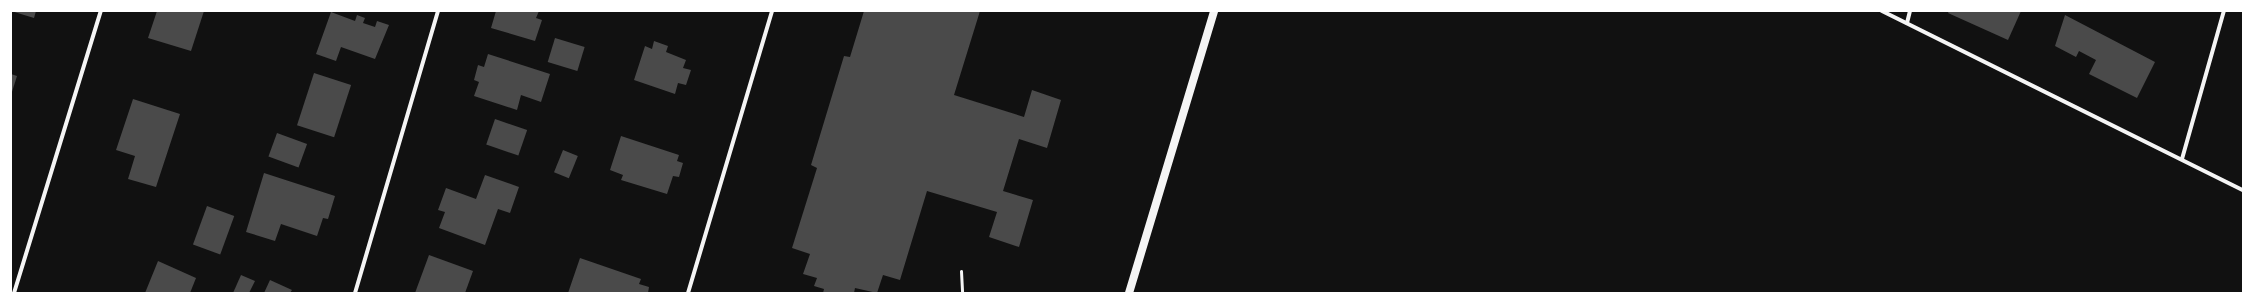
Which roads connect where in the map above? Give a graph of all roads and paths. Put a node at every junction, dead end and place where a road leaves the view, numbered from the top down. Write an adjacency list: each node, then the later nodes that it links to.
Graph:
1 (101, 11): 12 (street)
2 (438, 11): 13 (street)
3 (772, 11): 14 (street)
4 (1214, 11): 16 (main road)
5 (1882, 11): 8 (street)
6 (1910, 11): 8 (street)
7 (2224, 11): 9 (street)
8 (1907, 23): 9 (street)
9 (2182, 159): 10 (street)
10 (2243, 190)
11 (961, 271): 15 (lane)
12 (14, 293)
13 (355, 293)
14 (688, 293)
15 (962, 293)
16 (1129, 293)

